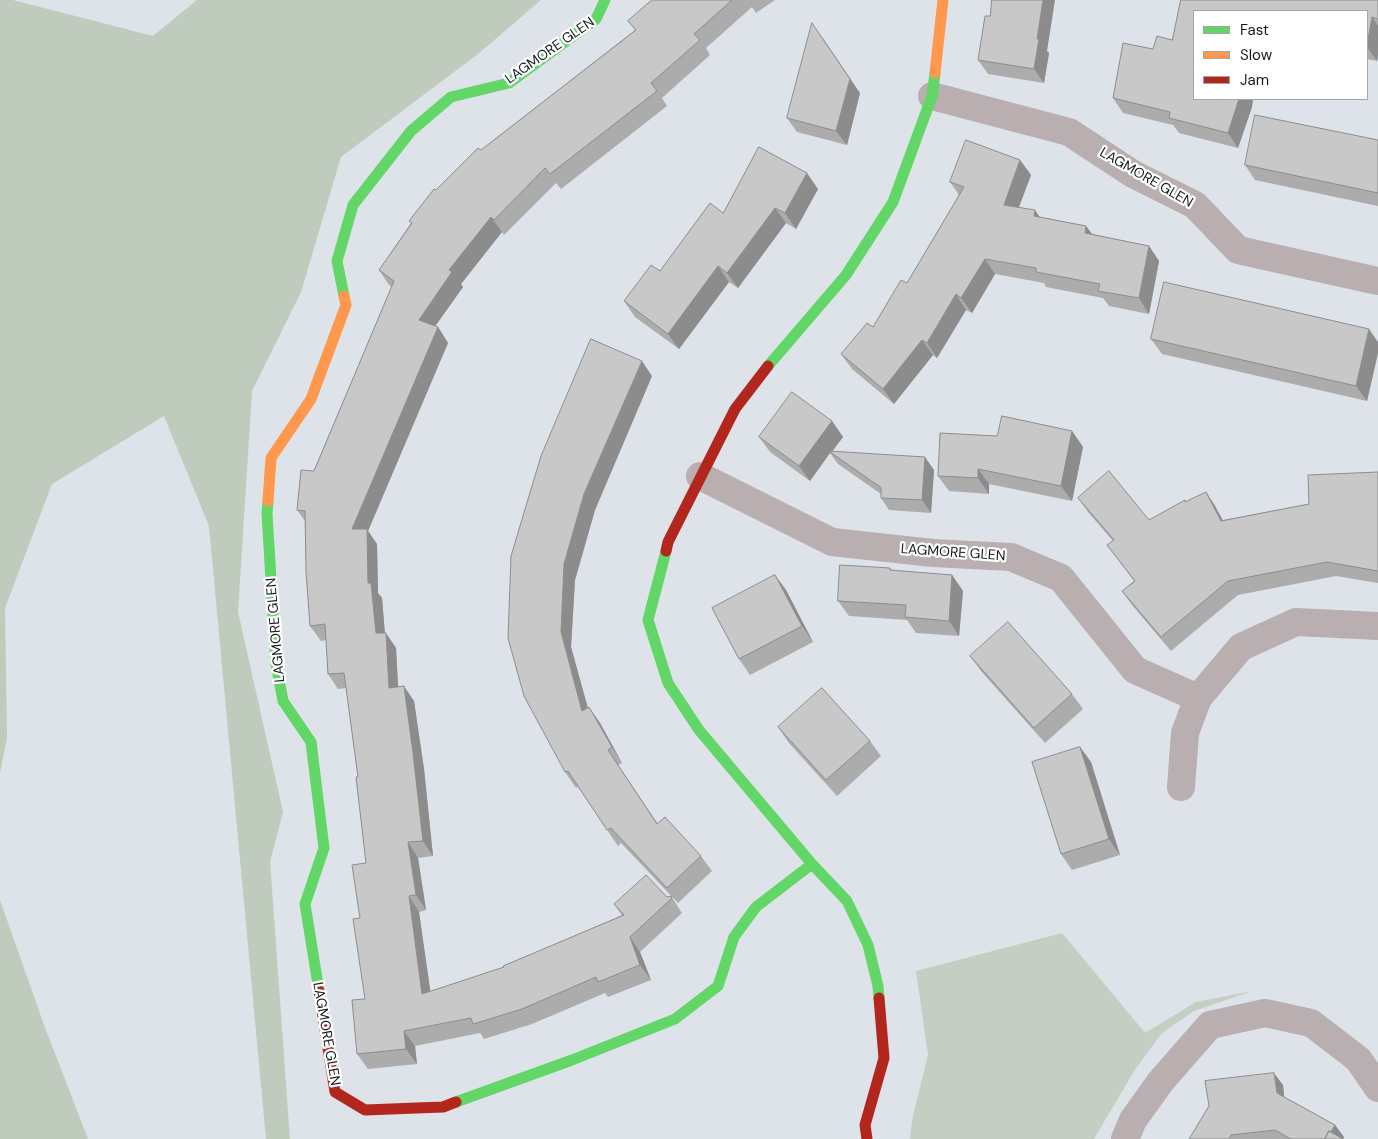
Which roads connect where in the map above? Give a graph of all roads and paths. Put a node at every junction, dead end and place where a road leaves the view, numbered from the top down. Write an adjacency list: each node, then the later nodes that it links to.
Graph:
1 (605, 0): 9 (street, LAGMORE GLEN)
2 (943, 0): 3 (street)
3 (932, 96): 4 (street, LAGMORE GLEN); 5 (street)
4 (1378, 281)
5 (700, 476): 7 (street, LAGMORE GLEN); 9 (street)
6 (1378, 626): 7 (street)
7 (1198, 698): 8 (street)
8 (1181, 787)
9 (812, 864): 11 (street)
10 (1378, 1088): 12 (street)
11 (867, 1139)
12 (1125, 1139)

